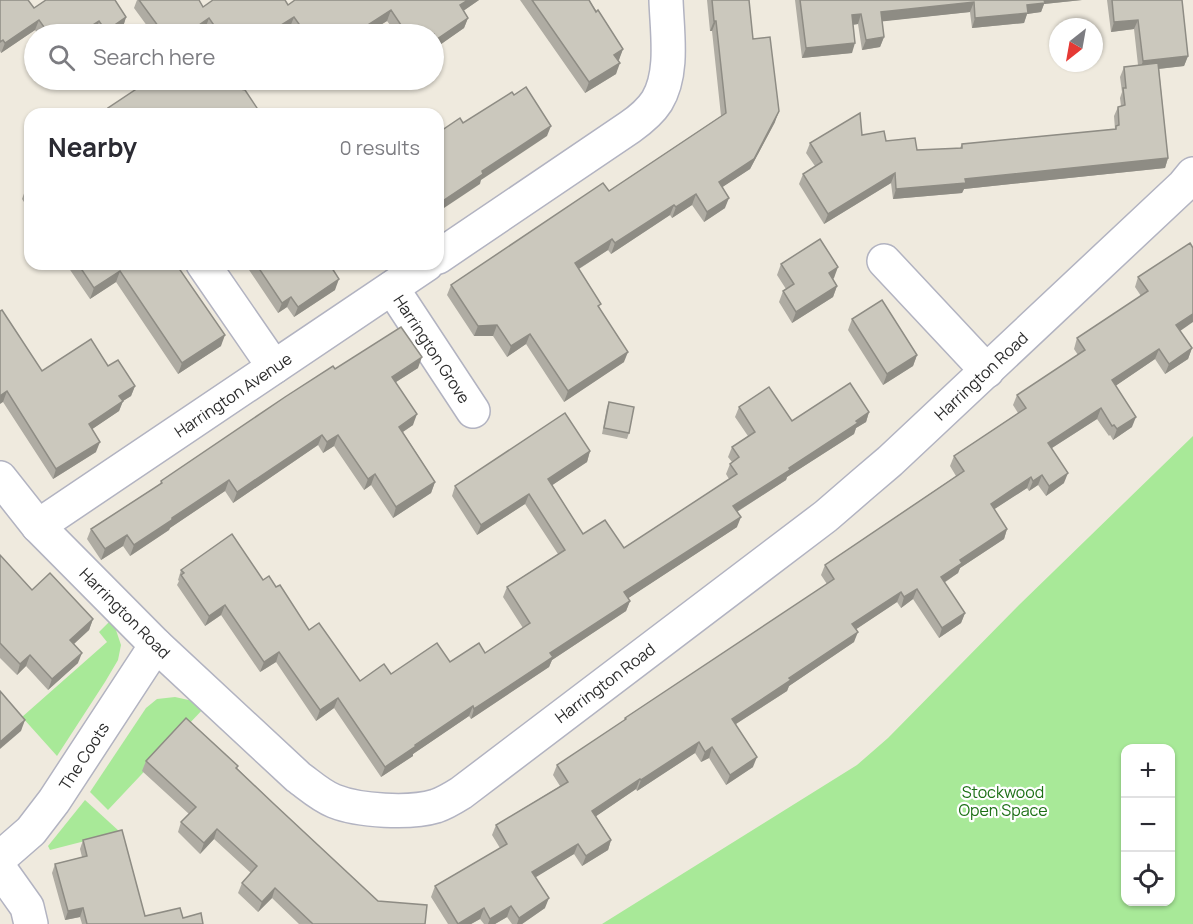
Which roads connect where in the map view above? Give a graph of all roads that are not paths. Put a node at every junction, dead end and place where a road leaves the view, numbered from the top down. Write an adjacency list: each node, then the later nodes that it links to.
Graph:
1 (666, 0): 3 (street)
2 (1193, 174): 9 (street, Harrington Road)
3 (444, 253)
4 (884, 261): 9 (street)
5 (207, 270): 8 (street)
6 (419, 270): 7 (street, Harrington Avenue)
7 (392, 288): 8 (street, Harrington Avenue); 10 (street, Harrington Grove)
8 (274, 367): 12 (street, Harrington Avenue)
9 (987, 371): 13 (street, Harrington Road)
10 (473, 411)
11 (0, 478): 12 (street, Harrington Road)
12 (38, 526): 13 (street, Harrington Road)
13 (156, 645): 14 (street, The Coots)
14 (0, 858)
15 (0, 869): 16 (street)
16 (31, 924)

